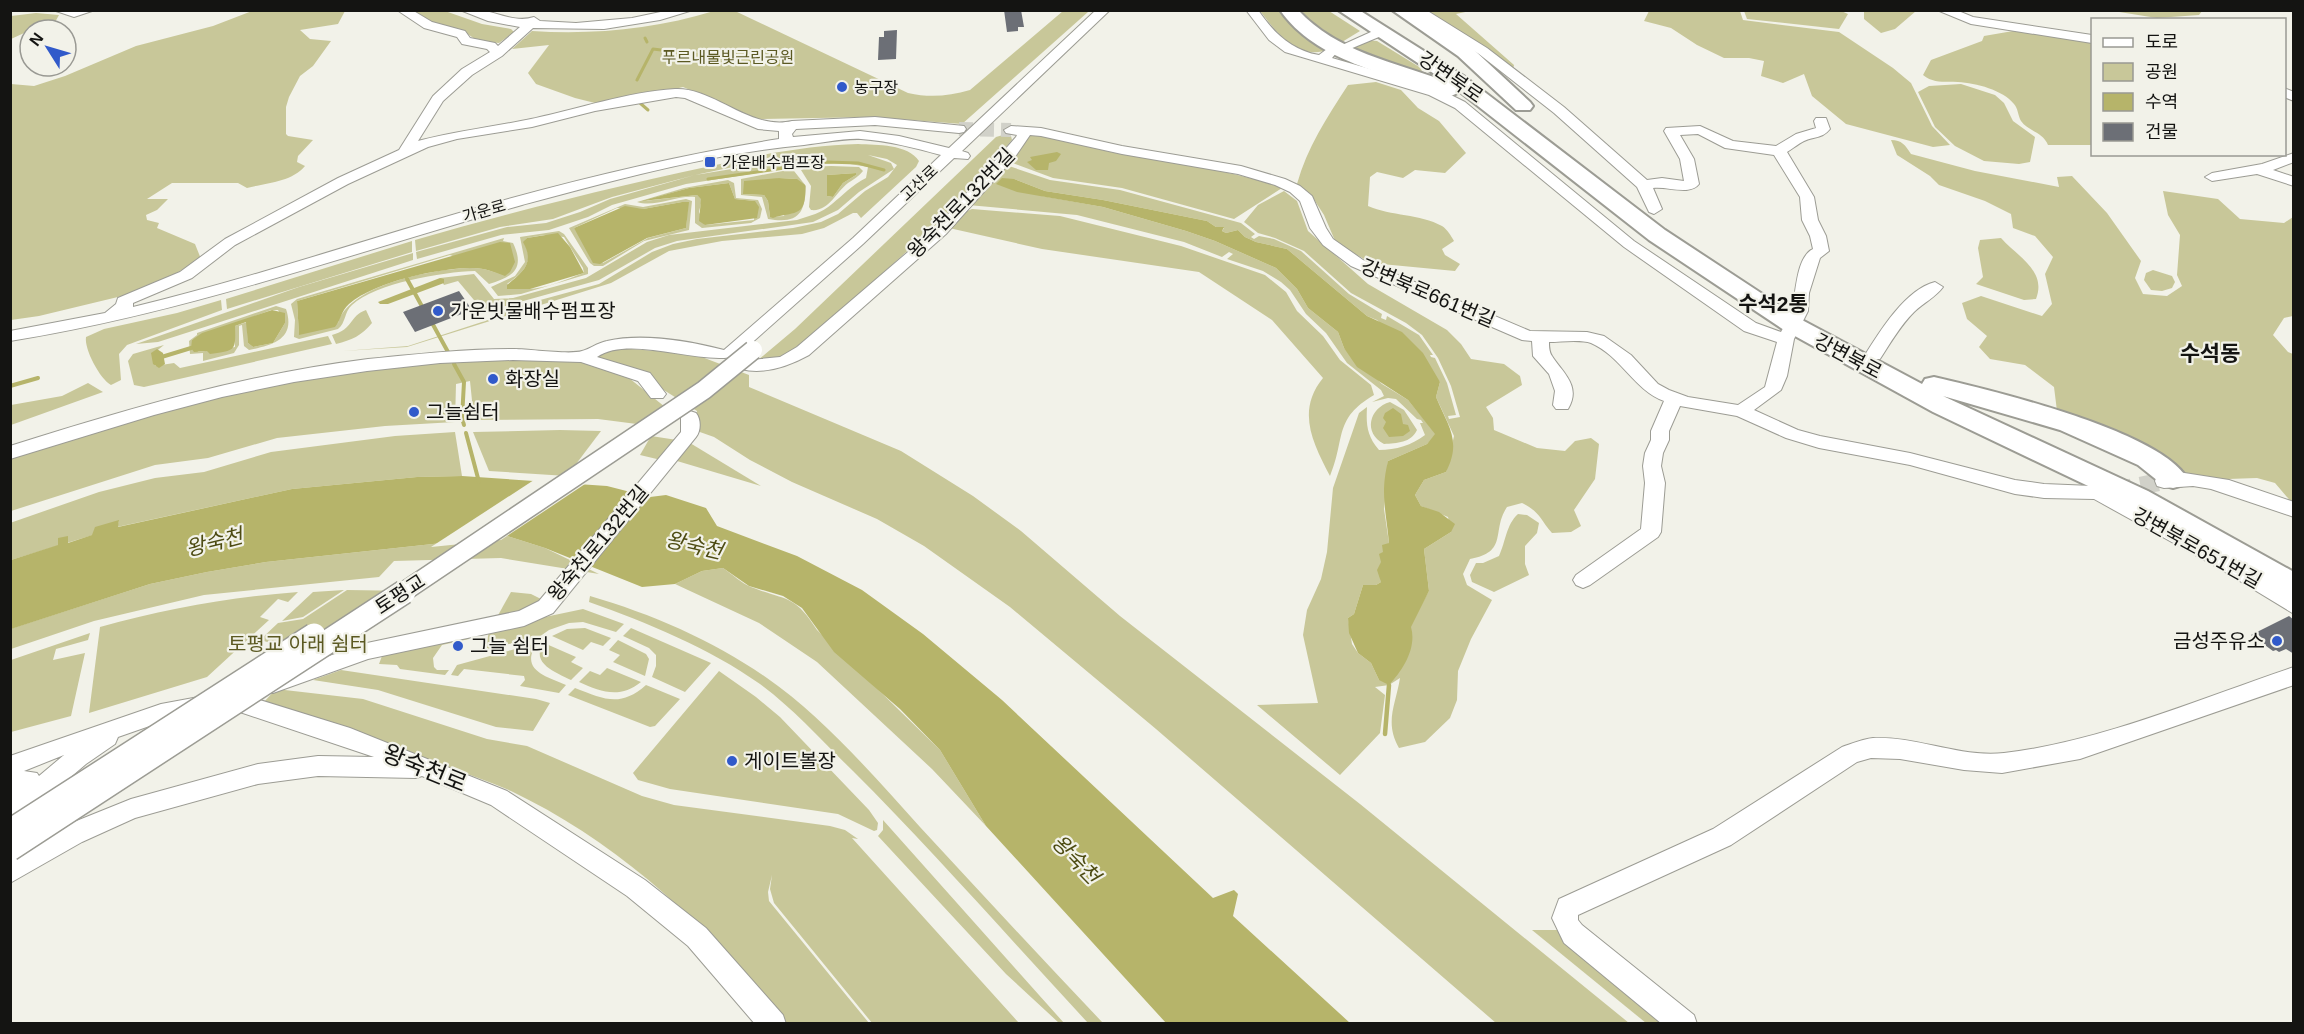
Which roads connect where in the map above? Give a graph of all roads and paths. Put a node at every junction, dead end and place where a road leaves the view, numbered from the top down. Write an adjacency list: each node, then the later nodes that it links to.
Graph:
1 (59, 10): 2 (street)
2 (89, 10)
3 (404, 10): 21 (street)
4 (466, 10): 17 (street)
5 (481, 10): 17 (street)
6 (672, 10): 17 (street)
7 (687, 10): 17 (street)
8 (1119, 10): 31 (street, 고산로)
9 (1252, 10): 39 (street)
10 (1288, 10): 22 (highway)
11 (1346, 10): 18 (highway, 강변북로)
12 (1375, 10): 23 (highway, 강변북로)
13 (1400, 10): 23 (highway)
14 (1417, 10): 37 (street)
15 (1943, 10): 19 (street)
16 (1102, 11): 26 (street, 고산로)
17 (532, 23): 21 (street)
18 (1382, 31): 20 (street); 22 (highway, 강변북로)
19 (2091, 39)
20 (1346, 46)
21 (498, 53): 29 (street)
22 (1489, 104): 38 (highway, 강변북로)
23 (1523, 106): 38 (highway, 강변북로)
24 (1821, 121): 30 (street)
25 (1018, 131): 44 (street, 강변북로661번길); 48 (street, 왕숙천로132번길)
26 (963, 133): 27 (street); 28 (street); 31 (street, 고산로)
27 (787, 135): 28 (street, 가운로); 29 (street); 41 (street, 가운로)
28 (921, 146): 31 (street, 가운로); 34 (street)
29 (405, 151): 41 (street)
30 (1779, 151): 37 (street); 42 (street)
31 (957, 155): 34 (street, 고산로); 48 (street, 고산로)
32 (2294, 158): 33 (street)
33 (2257, 169): 35 (street); 36 (street)
34 (927, 175): 45 (street, 고산로)
35 (2212, 177)
36 (2294, 182)
37 (1644, 185): 38 (street)
38 (1644, 213): 39 (street); 42 (highway, 강변북로)
39 (1606, 225): 42 (street)
40 (1935, 287): 46 (street)
41 (108, 318): 43 (street, 가운로)
42 (1793, 325): 46 (highway, 강변북로); 50 (highway, 강변북로); 53 (street)
43 (10, 336)
44 (1540, 337): 51 (street, 강변북로661번길); 52 (street)
45 (725, 353): 47 (street); 73 (street, 토평교, bridge)
46 (1874, 355): 50 (highway, 강변북로)
47 (587, 357): 49 (street); 55 (street)
48 (750, 358): 74 (street, 토평교, bridge)
49 (657, 394)
50 (1938, 395): 56 (highway); 57 (highway); 59 (highway, 강변북로); 61 (highway, 강변북로)
51 (1674, 399): 53 (street, 강변북로661번길); 60 (street)
52 (1562, 405)
53 (1741, 411): 57 (street, 강변북로661번길)
54 (690, 425): 64 (street, 왕숙천로132번길)
55 (10, 453)
56 (2169, 479): 58 (street)
57 (2103, 492): 62 (street, 강변북로651번길)
58 (2294, 510)
59 (2294, 565)
60 (1583, 580)
61 (2294, 586)
62 (2294, 606)
63 (2294, 676): 77 (street)
64 (231, 700): 65 (street, 왕숙천로); 66 (street, 왕숙천로)
65 (124, 725): 67 (street, 왕숙천로); 72 (street)
66 (342, 735): 68 (street); 69 (street, 왕숙천로)
67 (10, 766)
68 (318, 766): 69 (street); 75 (street)
69 (431, 769): 76 (street, 왕숙천로)
70 (10, 783): 71 (street)
71 (10, 808)
72 (10, 815)
73 (10, 831)
74 (10, 849)
75 (10, 872)
76 (773, 1023)
77 (1684, 1023)

